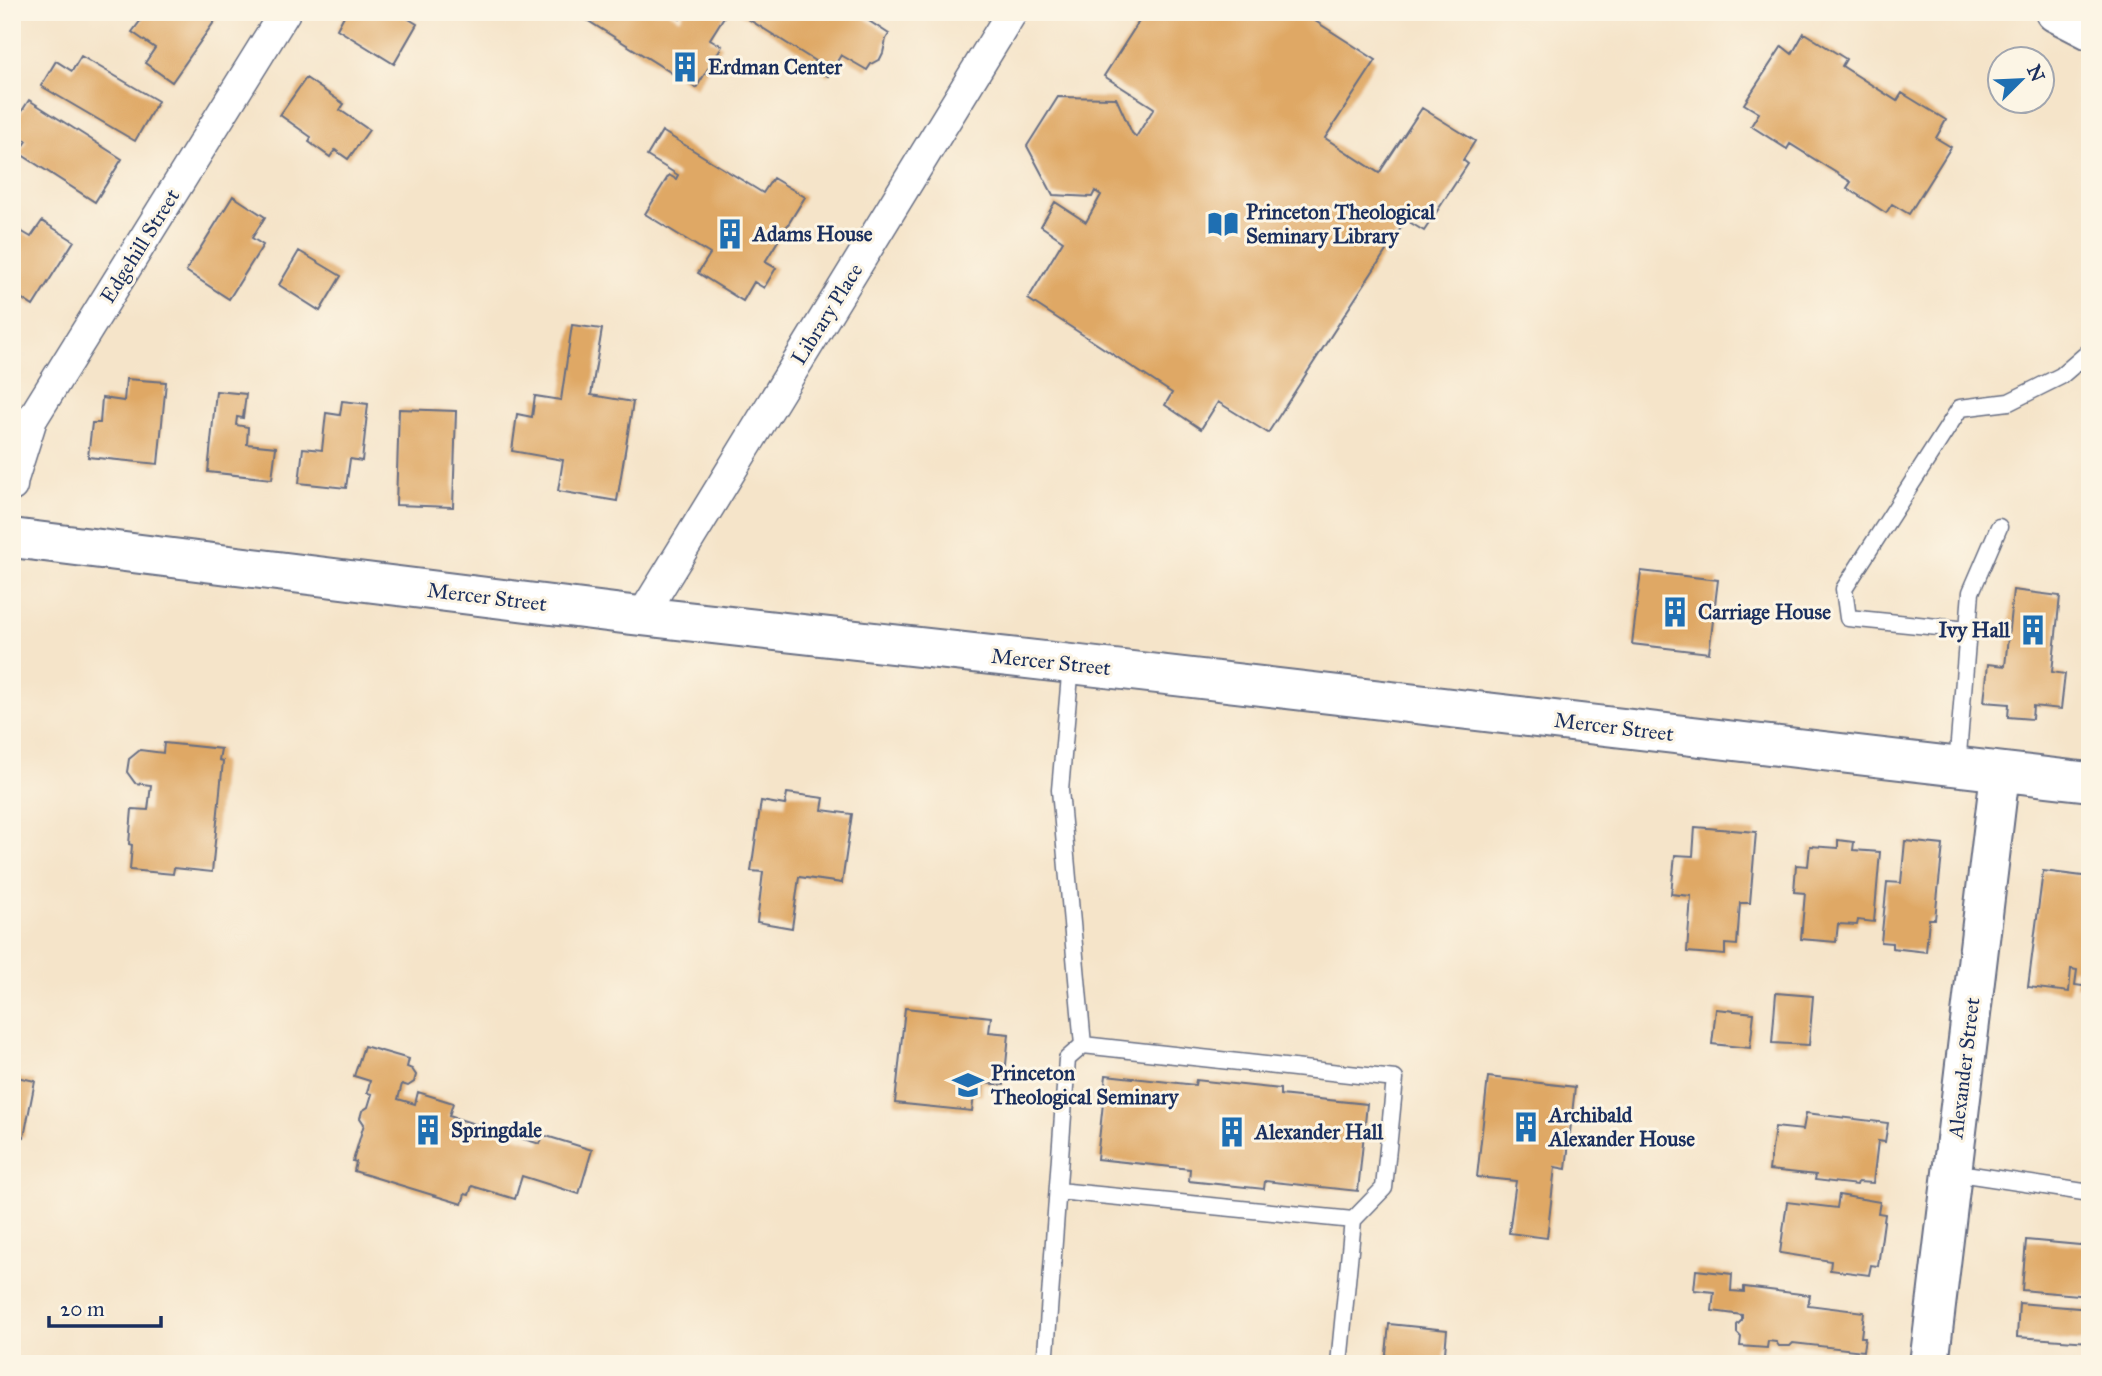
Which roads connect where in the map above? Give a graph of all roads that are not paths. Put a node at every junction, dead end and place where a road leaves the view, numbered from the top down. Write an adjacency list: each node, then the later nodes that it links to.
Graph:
1 (285, 12): 6 (street, Edgehill Street)
2 (1012, 12): 9 (street, Library Place)
3 (2055, 12): 4 (main road)
4 (2090, 30)
5 (2090, 351): 10 (lane)
6 (12, 486)
7 (1999, 527): 10 (lane)
8 (12, 538): 9 (main road, Mercer Street)
9 (642, 616): 11 (main road, Mercer Street)
10 (1968, 630): 12 (lane)
11 (1071, 664): 12 (main road, Mercer Street); 15 (lane)
12 (1957, 767): 13 (main road, Mercer Street)
13 (2000, 773): 14 (main road, Mercer Street); 16 (main road, Alexander Street)
14 (2090, 782)
15 (1083, 1045): 17 (lane); 19 (lane)
16 (1952, 1172): 18 (lane); 22 (main road, Alexander Street)
17 (1058, 1191): 19 (lane); 20 (lane)
18 (2090, 1192)
19 (1353, 1220): 21 (lane)
20 (1042, 1364)
21 (1339, 1364)
22 (1929, 1364)

